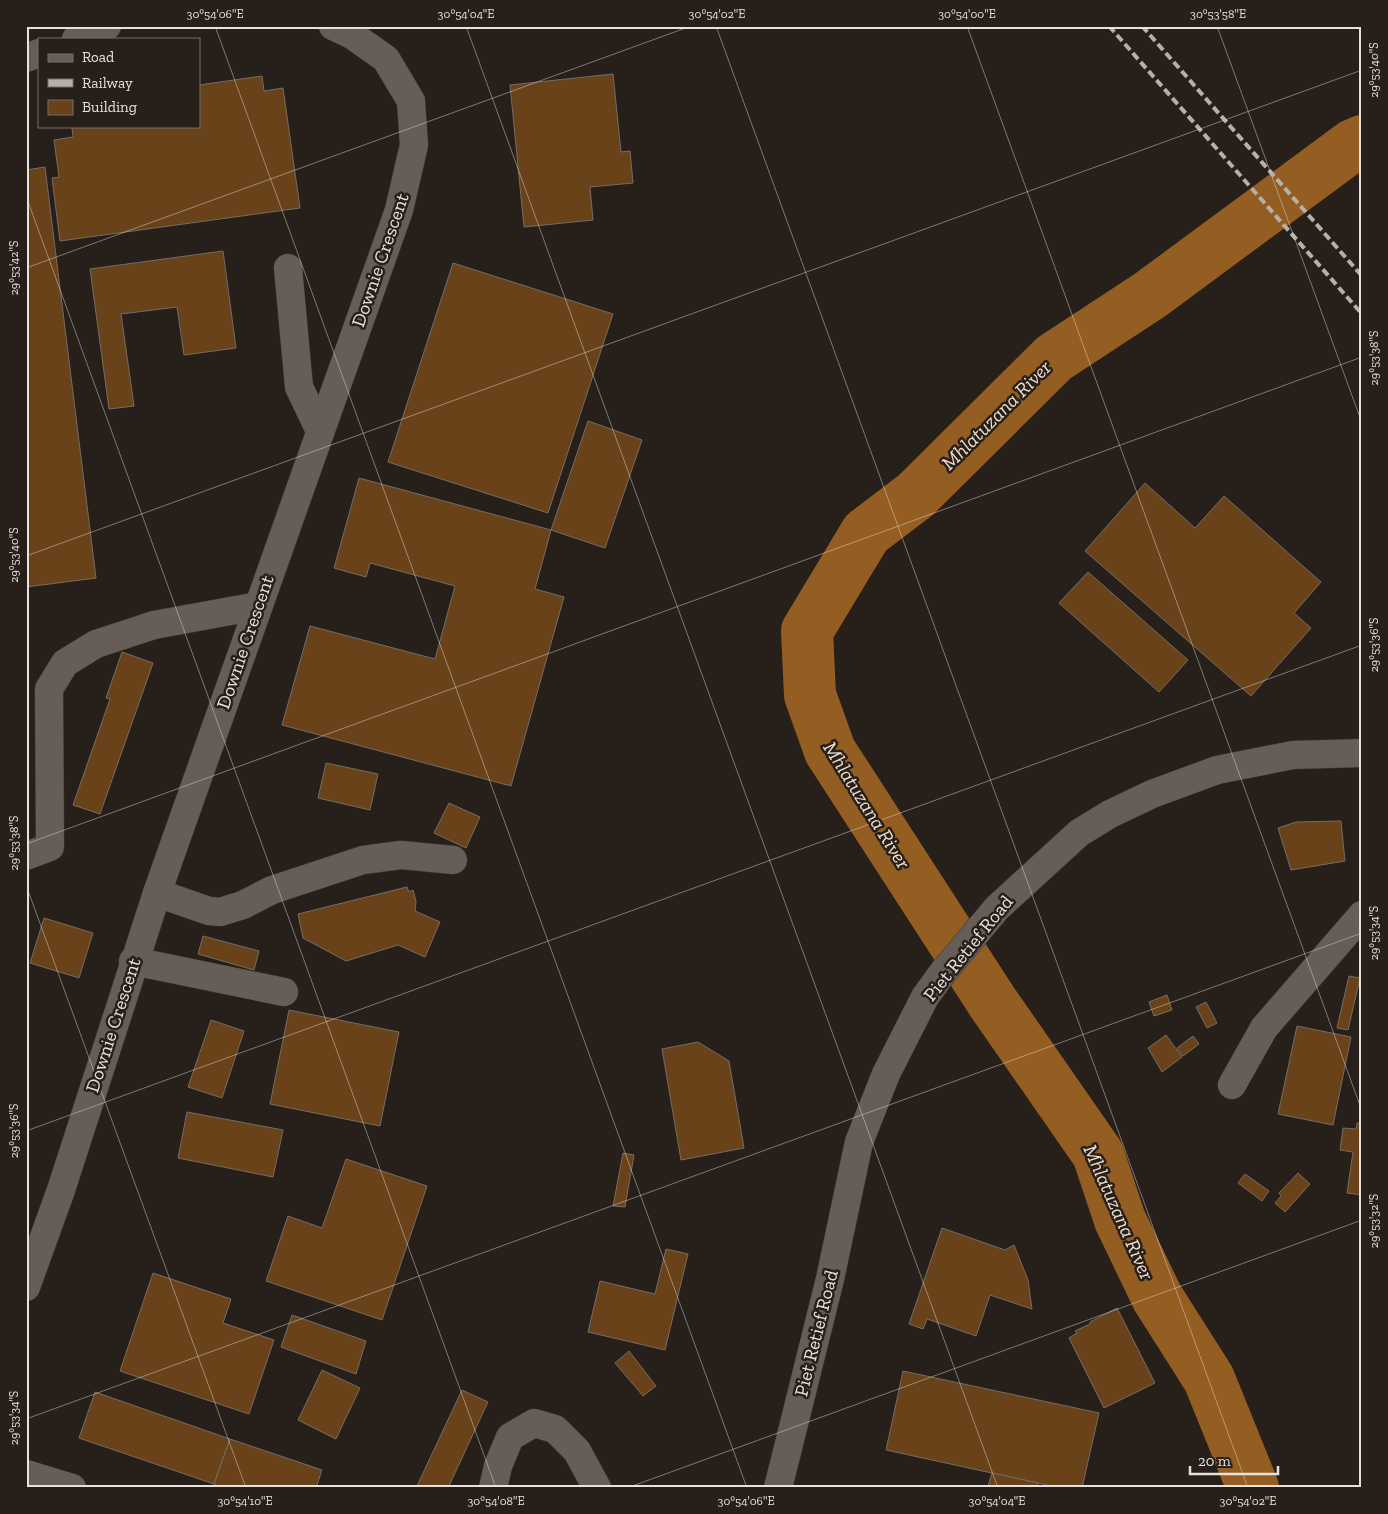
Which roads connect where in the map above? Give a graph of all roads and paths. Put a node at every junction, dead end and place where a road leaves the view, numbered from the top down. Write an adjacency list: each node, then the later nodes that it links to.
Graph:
1 (107, 26): 3 (street)
2 (333, 26): 7 (street, Downie Crescent)
3 (78, 38)
4 (38, 54): 5 (street)
5 (26, 58)
6 (288, 268): 7 (street)
7 (320, 431): 8 (street, Downie Crescent)
8 (258, 606): 10 (street); 12 (street, Downie Crescent)
9 (1362, 753): 22 (street, Piet Retief Road)
10 (26, 856)
11 (453, 860): 12 (street)
12 (157, 893): 14 (street, Downie Crescent)
13 (1362, 914): 16 (street)
14 (133, 961): 15 (street); 17 (street, Downie Crescent)
15 (284, 992)
16 (1232, 1085)
17 (26, 1287)
18 (26, 1474): 19 (street)
19 (72, 1488)
20 (493, 1488): 21 (street)
21 (597, 1488)
22 (778, 1488)

